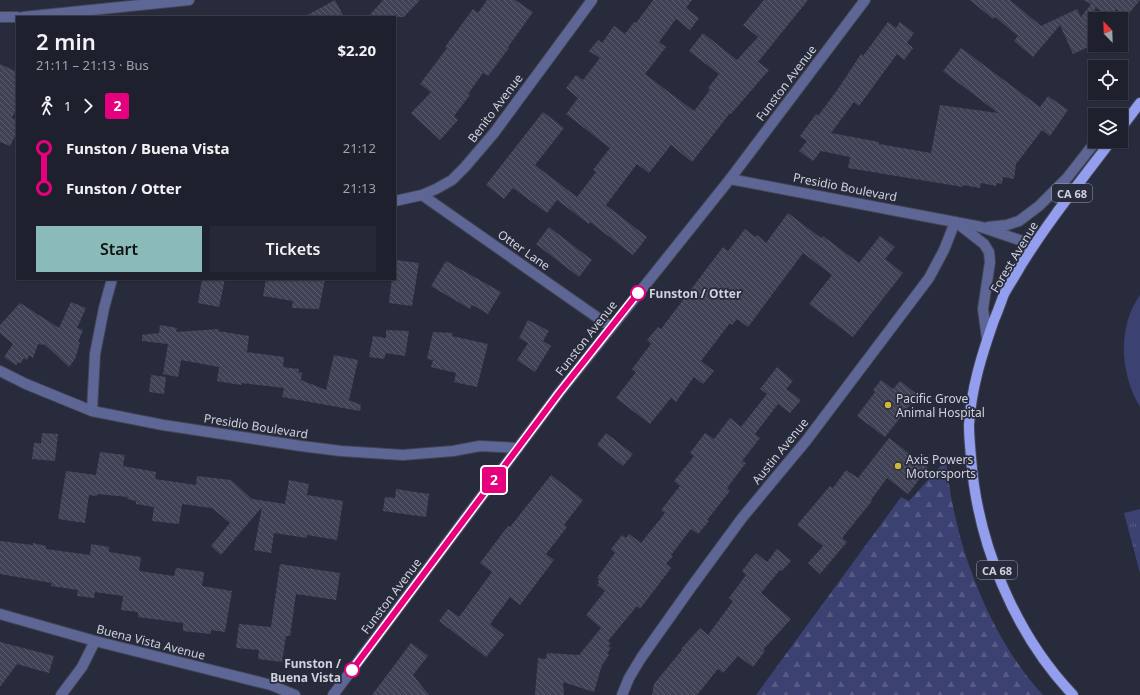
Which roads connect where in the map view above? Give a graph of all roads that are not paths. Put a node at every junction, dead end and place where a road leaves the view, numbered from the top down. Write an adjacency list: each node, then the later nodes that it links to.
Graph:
1 (189, 0): 4 (street)
2 (592, 0): 12 (street, Benito Avenue)
3 (865, 0): 11 (street, Funston Avenue)
4 (34, 16)
5 (0, 17): 6 (street)
6 (16, 17)
7 (1140, 103): 8 (main road)
8 (1128, 119)
9 (1091, 148): 15 (street)
10 (1106, 148): 16 (main road, Forest Avenue / CA 68)
11 (730, 179): 14 (street, Presidio Boulevard); 18 (street, Funston Avenue)
12 (422, 195): 13 (street, Benito Avenue); 18 (street, Otter Lane)
13 (396, 201)
14 (955, 222): 15 (street, Presidio Boulevard); 19 (street, Presidio Boulevard); 28 (street, Austin Avenue)
15 (981, 227): 16 (street, Presidio Boulevard)
16 (1034, 245): 19 (main road, Forest Avenue / CA 68)
17 (112, 280): 21 (street)
18 (611, 328): 22 (street, Funston Avenue)
19 (987, 339): 29 (main road, Forest Avenue / CA 68)
20 (0, 371): 21 (street, Presidio Boulevard)
21 (92, 411): 22 (street, Presidio Boulevard)
22 (518, 448): 27 (street, Funston Avenue)
23 (0, 614): 24 (street, Buena Vista Avenue)
24 (96, 641): 25 (street); 26 (street, Buena Vista Avenue)
25 (61, 695)
26 (295, 695)
27 (333, 695)
28 (622, 695)
29 (1073, 695)

